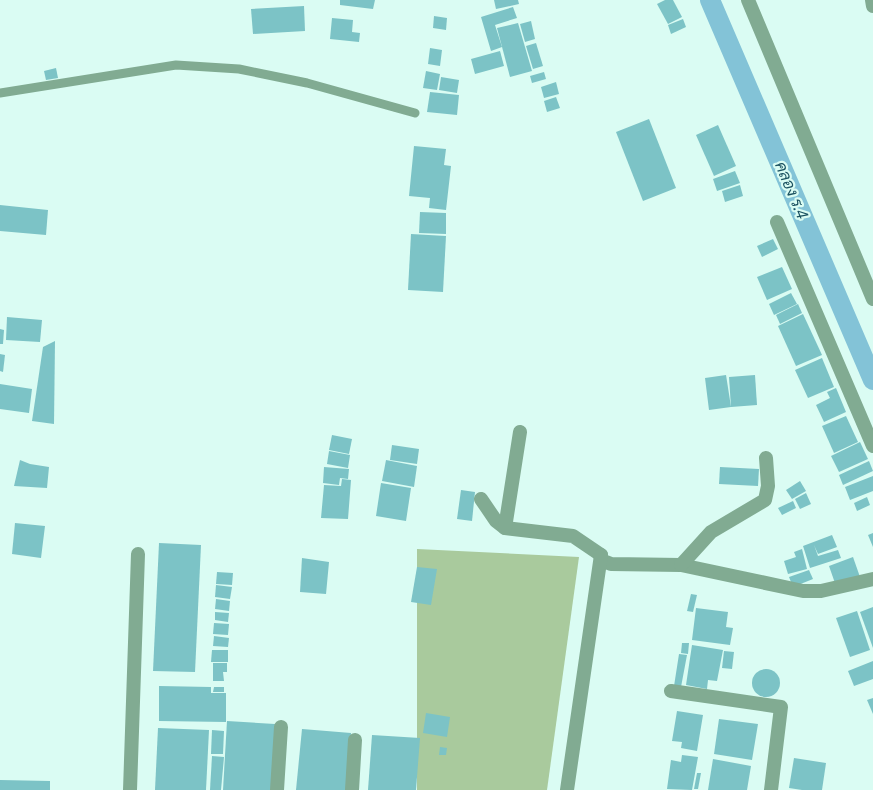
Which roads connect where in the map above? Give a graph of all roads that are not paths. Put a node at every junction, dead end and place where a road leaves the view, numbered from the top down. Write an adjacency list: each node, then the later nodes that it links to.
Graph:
1 (748, 0): 7 (street)
2 (872, 0): 3 (street)
3 (873, 6)
4 (0, 93): 5 (lane)
5 (415, 113)
6 (777, 222): 9 (street)
7 (873, 299)
8 (520, 432): 12 (street)
9 (873, 446)
10 (766, 458): 15 (street)
11 (481, 499): 12 (street)
12 (505, 528): 14 (street)
13 (138, 554): 20 (street)
14 (601, 555): 15 (street); 23 (street)
15 (681, 565): 16 (street)
16 (873, 578)
17 (671, 691): 24 (street)
18 (281, 727): 21 (street)
19 (355, 740): 22 (street)
20 (130, 790)
21 (277, 790)
22 (352, 790)
23 (567, 790)
24 (771, 790)

